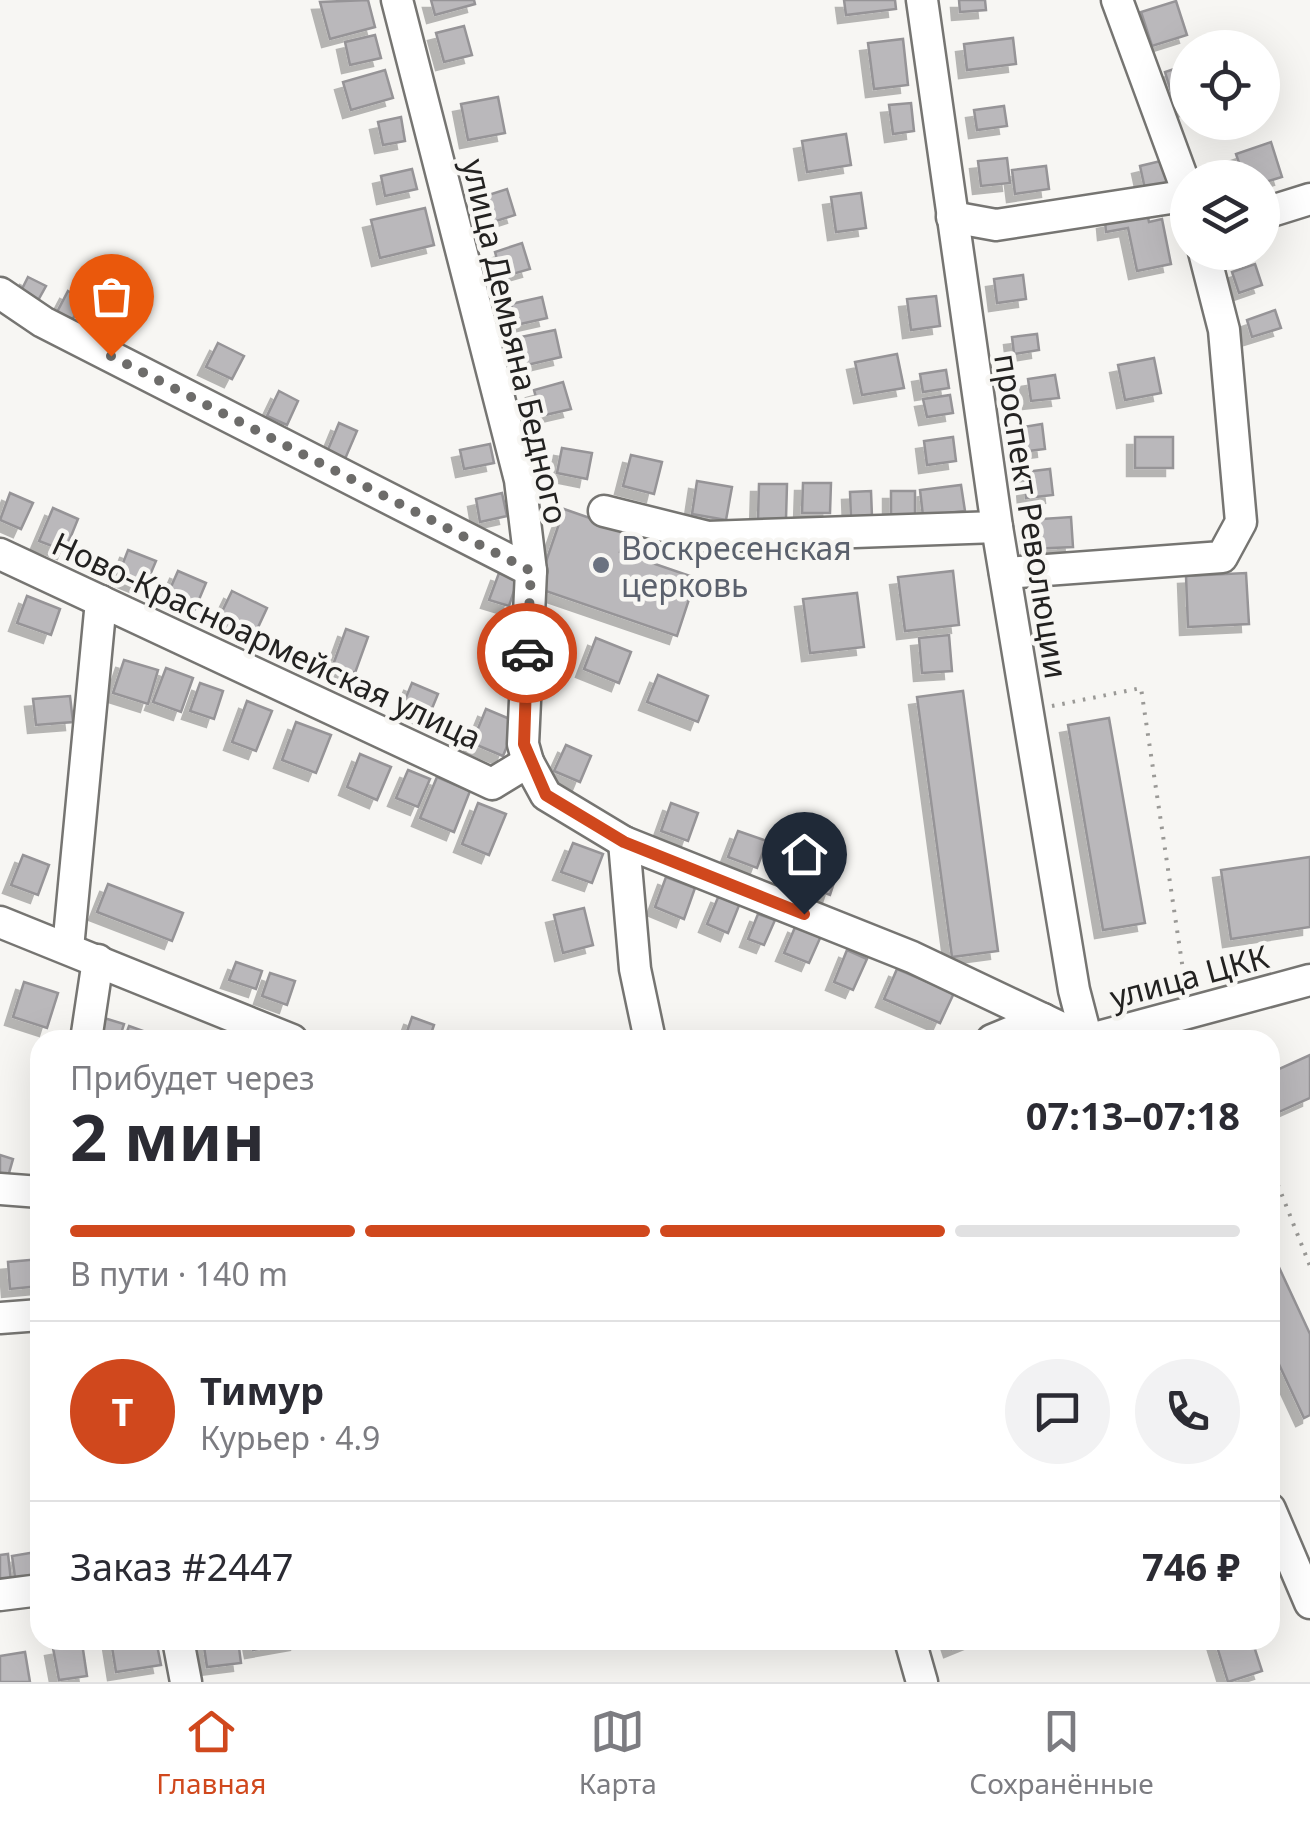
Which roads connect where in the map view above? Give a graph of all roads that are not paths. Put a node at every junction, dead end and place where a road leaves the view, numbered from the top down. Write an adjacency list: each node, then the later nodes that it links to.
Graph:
1 (398, 0): 11 (street, улица Демьяна Бедного)
2 (922, 0): 8 (street, проспект Революции)
3 (1116, 0): 4 (street)
4 (1176, 160)
5 (1170, 198): 8 (street)
6 (1310, 199): 7 (street)
7 (1280, 208)
8 (952, 218): 13 (street, проспект Революции)
9 (1209, 270): 17 (street)
10 (0, 294): 14 (street)
11 (523, 504): 14 (street); 16 (street, улица Демьяна Бедного)
12 (604, 511): 13 (street, улица Демьяна Бедного)
13 (997, 527): 17 (street, проспект Революции)
14 (462, 536): 16 (street)
15 (0, 554): 18 (street, Ново-Красноармейская улица)
16 (531, 571): 19 (street, улица Демьяна Бедного)
17 (1005, 573): 31 (street, проспект Революции)
18 (101, 601): 19 (street, Ново-Красноармейская улица); 22 (street)
19 (528, 762): 20 (street)
20 (624, 842): 25 (street); 28 (street)
21 (0, 922): 22 (street)
22 (68, 948): 23 (street)
23 (98, 960): 26 (street); 27 (street)
24 (1310, 980): 32 (street, улица ЦКК)
25 (1043, 1019): 29 (street); 30 (street)
26 (88, 1030)
27 (268, 1030)
28 (648, 1030)
29 (1016, 1030)
30 (1066, 1030)
31 (1085, 1030)
32 (1121, 1030)
33 (0, 1189): 34 (street)
34 (30, 1191)
35 (30, 1316): 36 (street)
36 (0, 1318)
37 (1280, 1532): 40 (street)
38 (30, 1591): 39 (street)
39 (0, 1595)
40 (1310, 1603)
41 (180, 1650): 43 (street)
42 (913, 1650): 44 (street)
43 (186, 1682)
44 (922, 1682)

